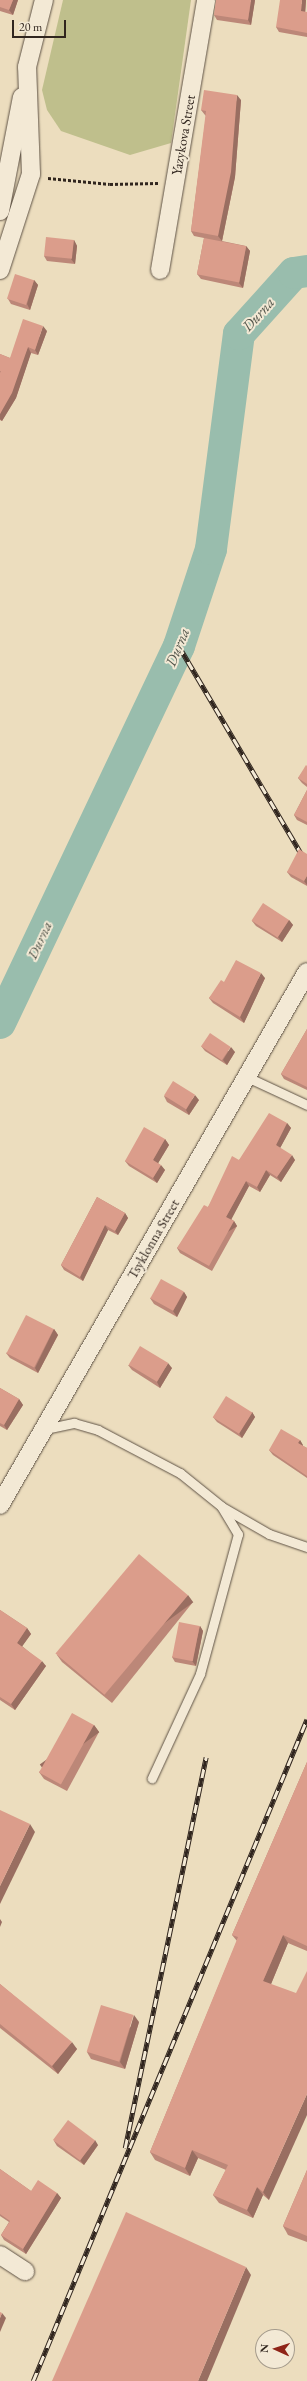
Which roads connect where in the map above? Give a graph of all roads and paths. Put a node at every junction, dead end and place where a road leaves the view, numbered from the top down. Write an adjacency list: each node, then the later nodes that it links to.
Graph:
1 (44, 0): 3 (street)
2 (206, 0): 6 (street, Yazykova Street)
3 (27, 67): 4 (street); 5 (street)
4 (6, 159): 7 (street)
5 (31, 174): 6 (path); 8 (street)
6 (174, 185): 9 (street, Yazykova Street)
7 (0, 211)
8 (0, 270)
9 (160, 270)
10 (307, 972): 11 (street, Tsyklonna Street)
11 (247, 1077): 12 (lane); 13 (street, Tsyklonna Street)
12 (307, 1105)
13 (43, 1430): 14 (street, Tsyklonna Street); 15 (lane)
14 (0, 1505)
15 (221, 1506): 16 (lane); 17 (lane)
16 (307, 1547)
17 (152, 1778)
18 (0, 2255): 19 (street)
19 (25, 2271)

